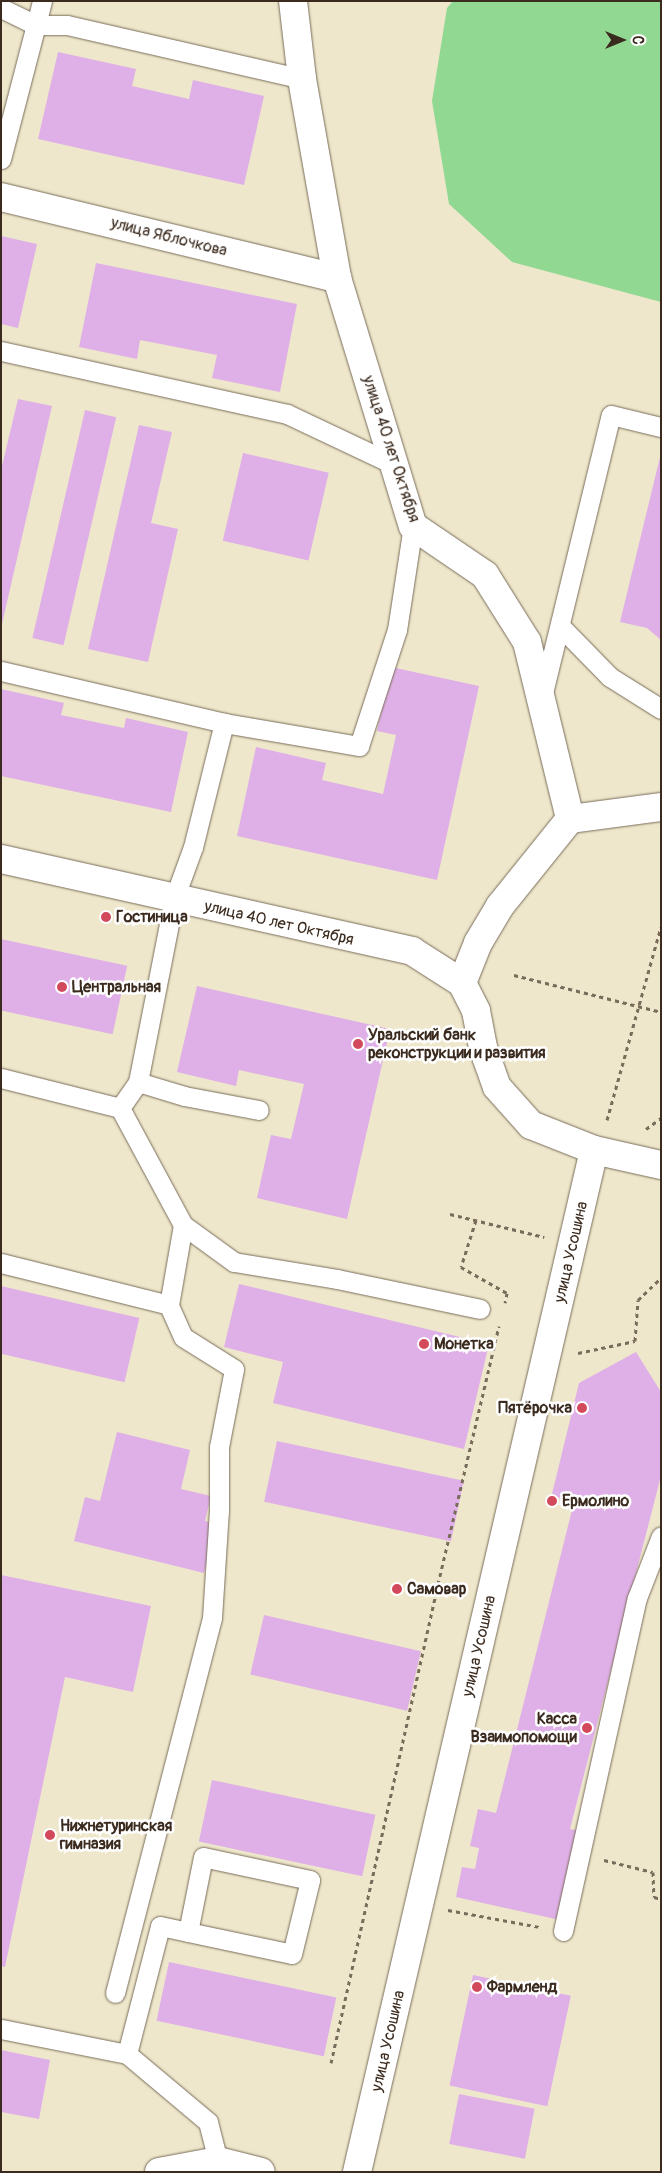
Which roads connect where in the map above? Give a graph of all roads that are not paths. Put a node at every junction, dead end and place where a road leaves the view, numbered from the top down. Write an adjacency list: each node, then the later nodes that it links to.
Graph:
1 (42, 1): 4 (lane)
2 (293, 1): 5 (street, улица 40 лет Октября)
3 (1, 8): 4 (lane)
4 (36, 25): 5 (lane); 6 (lane)
5 (302, 79): 8 (street, улица 40 лет Октября)
6 (1, 159)
7 (1, 197): 8 (street, улица Яблочкова)
8 (337, 278): 11 (street, улица 40 лет Октября)
9 (1, 351): 11 (lane)
10 (661, 427): 13 (lane)
11 (395, 465): 12 (street, улица 40 лет Октября)
12 (413, 526): 15 (street, улица 40 лет Октября); 17 (lane)
13 (561, 627): 15 (lane); 16 (lane)
14 (1, 671): 17 (lane)
15 (541, 700): 19 (street, улица 40 лет Октября)
16 (661, 709)
17 (224, 723): 21 (lane)
18 (661, 807): 19 (street)
19 (570, 819): 22 (street)
20 (1, 860): 21 (street, улица 40 лет Октября)
21 (174, 899): 22 (street, улица 40 лет Октября); 24 (lane)
22 (462, 983): 27 (street)
23 (1, 1078): 25 (lane)
24 (138, 1082): 25 (lane); 26 (lane)
25 (120, 1108): 29 (lane)
26 (259, 1110)
27 (594, 1150): 28 (street); 42 (street, улица Усошина)
28 (661, 1165)
29 (183, 1224): 31 (lane); 32 (lane)
30 (1, 1263): 31 (lane)
31 (169, 1305): 36 (lane)
32 (480, 1308)
33 (661, 1536): 34 (lane)
34 (562, 1931)
35 (188, 1932): 35 (lane); 38 (lane)
36 (115, 1992)
37 (1, 2029): 38 (lane)
38 (127, 2054): 39 (lane)
39 (218, 2161): 40 (street); 41 (street)
40 (159, 2172)
41 (261, 2172)
42 (357, 2172)

